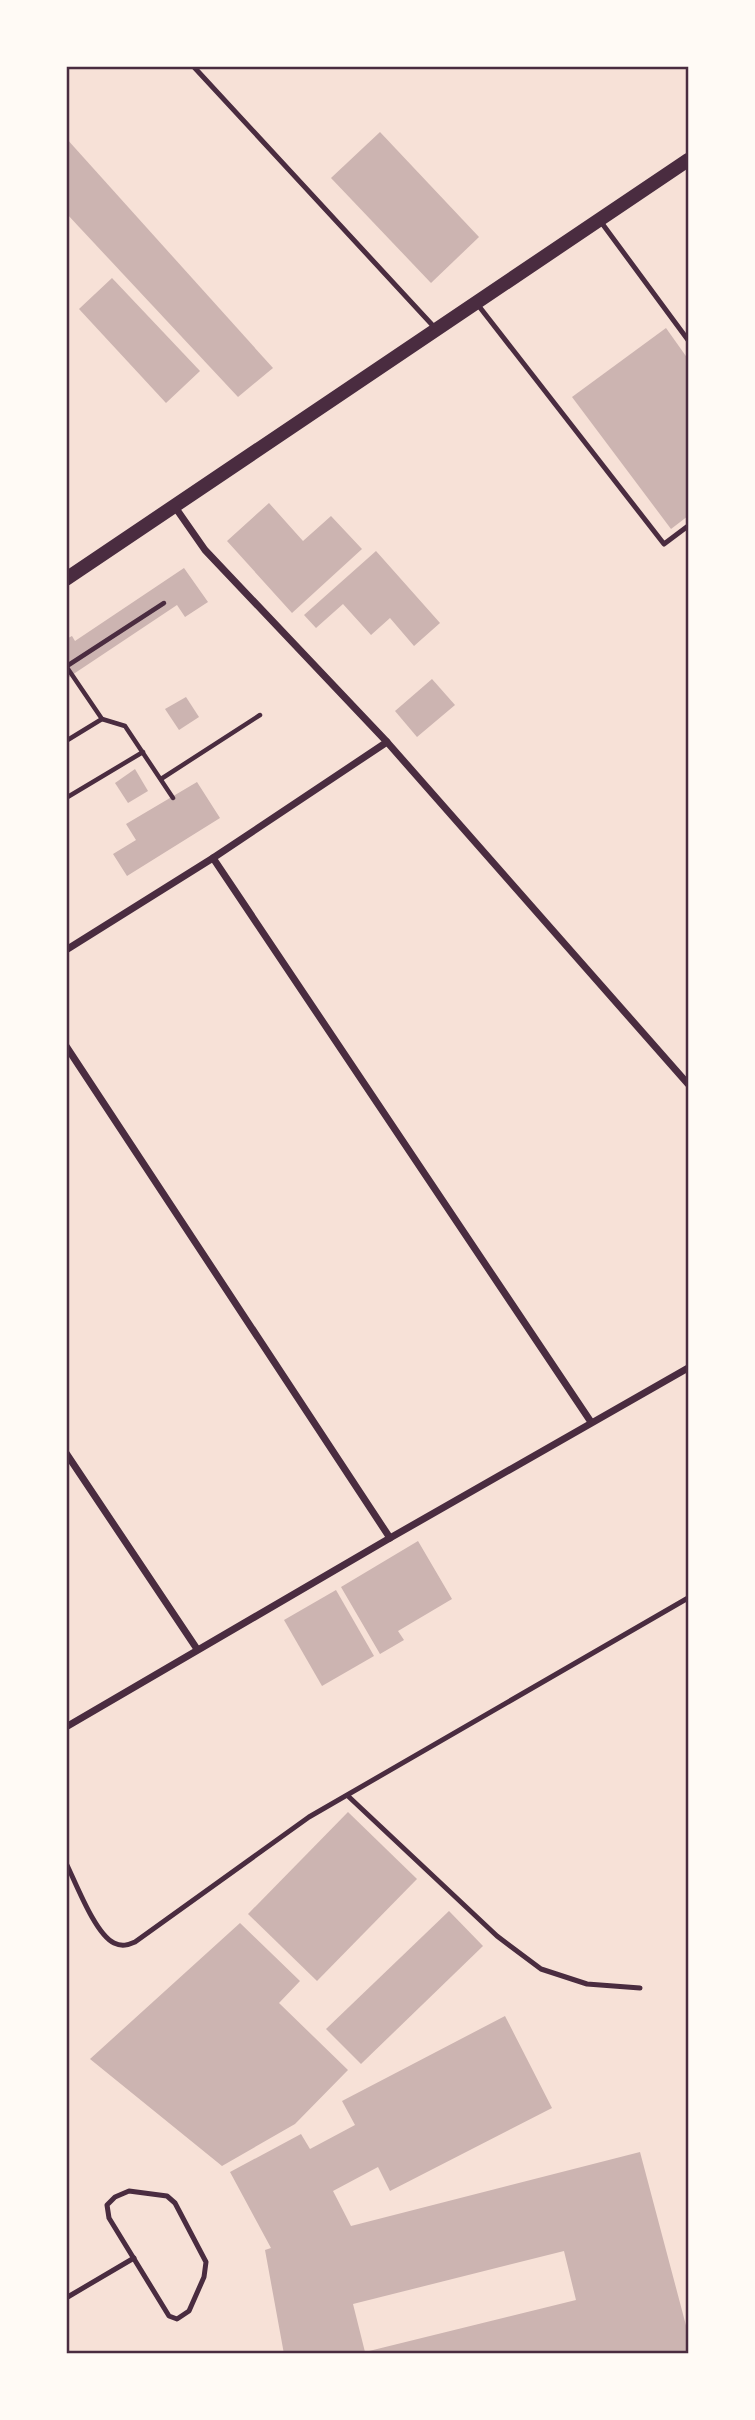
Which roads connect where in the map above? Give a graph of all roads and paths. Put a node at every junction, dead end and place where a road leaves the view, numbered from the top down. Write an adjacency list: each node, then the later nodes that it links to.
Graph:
1 (193, 66): 5 (lane)
2 (688, 160): 3 (main road)
3 (599, 220): 4 (main road); 6 (lane)
4 (476, 302): 5 (main road); 8 (lane)
5 (436, 329): 7 (main road)
6 (688, 340)
7 (174, 507): 9 (main road); 16 (street)
8 (688, 526)
9 (66, 579)
10 (164, 603): 11 (path)
11 (67, 666): 12 (path)
12 (69, 674): 14 (path)
13 (260, 715): 18 (path)
14 (102, 719): 15 (path); 17 (path)
15 (66, 741)
16 (387, 742): 21 (street); 24 (street)
17 (143, 752): 18 (path); 19 (path)
18 (161, 779): 20 (path)
19 (66, 798)
20 (173, 798)
21 (213, 858): 22 (street); 26 (street)
22 (66, 950)
23 (66, 1046): 28 (street)
24 (688, 1084)
25 (688, 1368): 26 (street)
26 (592, 1422): 28 (street)
27 (66, 1453): 30 (street)
28 (390, 1538): 30 (street)
29 (688, 1598): 32 (lane)
30 (197, 1649): 31 (street)
31 (66, 1727)
32 (348, 1796): 33 (lane); 34 (lane)
33 (66, 1863)
34 (640, 1988)
35 (134, 2258): 35 (lane); 36 (lane)
36 (66, 2298)

